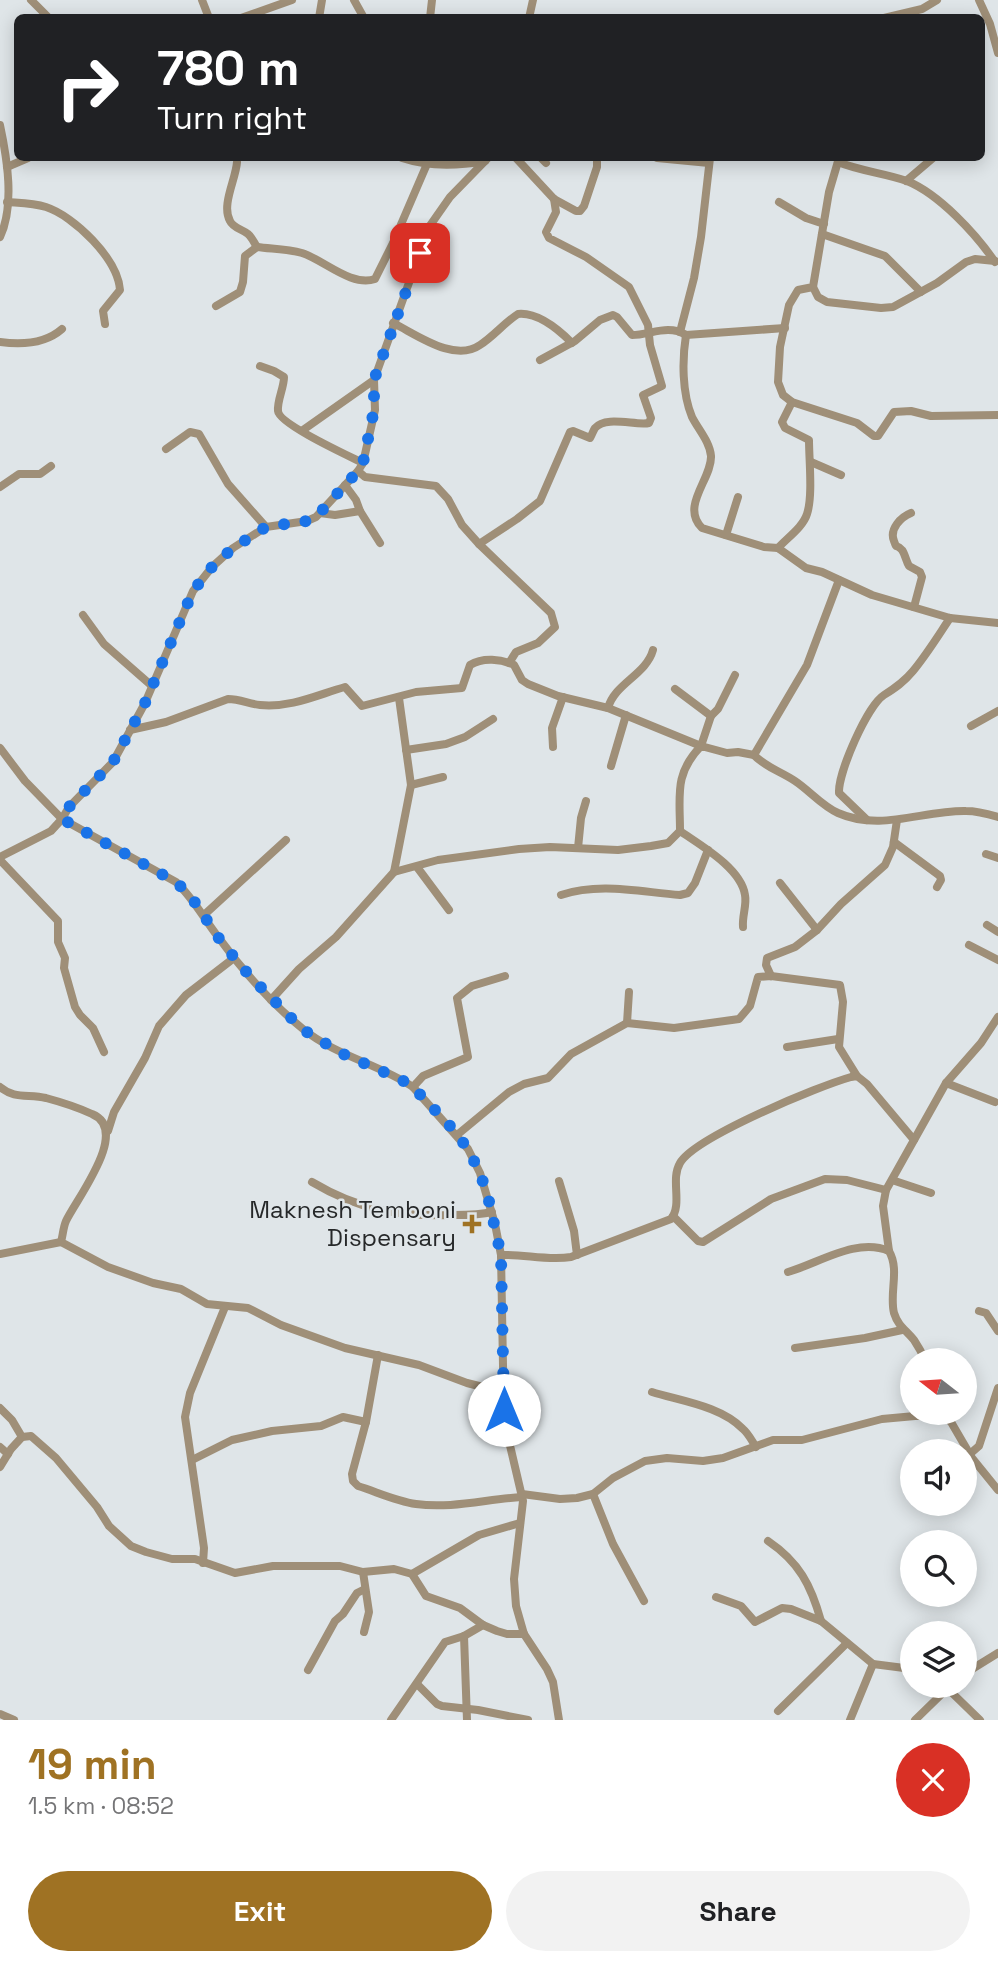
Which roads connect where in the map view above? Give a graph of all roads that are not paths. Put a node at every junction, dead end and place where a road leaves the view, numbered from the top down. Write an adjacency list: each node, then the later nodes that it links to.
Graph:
1 (31, 0): 5 (street)
2 (292, 0): 6 (street)
3 (937, 0): 7 (street)
4 (979, 0): 8 (street)
5 (45, 14)
6 (266, 14)
7 (901, 14)
8 (994, 23): 9 (street)
9 (998, 53)
10 (0, 125): 11 (street)
11 (2, 152): 24 (street)
12 (21, 161): 24 (street)
13 (414, 161): 23 (street)
14 (478, 161): 23 (street)
15 (484, 161): 37 (street)
16 (519, 161): 26 (street)
17 (596, 161): 26 (street)
18 (709, 161): 42 (street)
19 (839, 161): 29 (street)
20 (841, 161): 25 (street)
21 (929, 161): 25 (street)
22 (237, 162): 32 (street)
23 (427, 164): 32 (street)
24 (7, 167): 27 (street)
25 (905, 181): 33 (street)
26 (554, 199): 41 (street)
27 (7, 202): 31 (street); 38 (street)
28 (779, 202): 29 (street)
29 (824, 224): 30 (street)
30 (822, 234): 34 (street); 35 (street)
31 (0, 237)
32 (257, 247): 36 (street)
33 (996, 262): 35 (street)
34 (813, 287): 35 (street); 40 (street)
35 (921, 292)
36 (216, 306)
37 (393, 323): 44 (street); 47 (street)
38 (105, 324)
39 (62, 328): 43 (street)
40 (785, 328): 42 (street); 48 (street)
41 (649, 332): 42 (street); 44 (street); 65 (street)
42 (683, 333): 63 (street)
43 (0, 342)
44 (572, 343): 45 (street)
45 (540, 360)
46 (260, 366): 50 (street)
47 (374, 380): 50 (street); 54 (street)
48 (792, 402): 49 (street); 52 (street)
49 (998, 415)
50 (303, 430): 54 (street)
51 (166, 449): 62 (street)
52 (811, 462): 55 (street); 66 (street)
53 (51, 466): 57 (street)
54 (361, 467): 56 (street); 65 (street)
55 (841, 475)
56 (345, 485): 59 (street); 60 (street)
57 (0, 487)
58 (737, 497): 63 (street)
59 (360, 511): 60 (street); 64 (street)
60 (320, 513): 62 (street)
61 (911, 513): 68 (street)
62 (266, 527): 75 (street)
63 (726, 534): 66 (street)
64 (380, 543)
65 (479, 544): 73 (street)
66 (778, 548): 67 (street)
67 (839, 580): 68 (street); 90 (street)
68 (914, 607): 70 (street)
69 (83, 615): 75 (street)
70 (950, 618): 71 (street); 97 (street)
71 (998, 622)
72 (653, 650): 79 (street)
73 (509, 663): 77 (street); 78 (street)
74 (735, 675): 82 (street)
75 (152, 686): 85 (street)
76 (674, 689): 82 (street)
77 (563, 697): 79 (street); 87 (street)
78 (399, 698): 85 (street); 89 (street)
79 (608, 708): 81 (street)
80 (998, 711): 84 (street)
81 (626, 715): 86 (street); 91 (street)
82 (711, 716): 86 (street)
83 (493, 719): 89 (street)
84 (971, 726)
85 (130, 730): 96 (street)
86 (701, 746): 90 (street); 99 (street)
87 (553, 747)
88 (0, 748): 96 (street)
89 (406, 750): 93 (street)
90 (757, 759): 97 (street)
91 (611, 766)
92 (443, 777): 93 (street)
93 (411, 785): 108 (street)
94 (586, 801): 102 (street)
95 (998, 817): 98 (street)
96 (62, 819): 106 (street); 113 (street)
97 (867, 820): 98 (street)
98 (897, 820): 101 (street)
99 (680, 831): 102 (street); 103 (street)
100 (286, 840): 113 (street)
101 (894, 842): 110 (street); 116 (street)
102 (578, 848): 107 (street)
103 (708, 850): 111 (street); 115 (street)
104 (986, 853): 105 (street)
105 (998, 858)
106 (0, 859): 129 (street)
107 (417, 867): 108 (street); 112 (street)
108 (394, 873): 124 (street)
109 (780, 883): 116 (street)
110 (937, 887)
111 (561, 895)
112 (449, 910)
113 (204, 915): 119 (street)
114 (987, 925): 117 (street)
115 (743, 927)
116 (817, 930): 122 (street)
117 (998, 932)
118 (969, 945): 120 (street)
119 (234, 958): 124 (street); 135 (street)
120 (998, 960)
121 (505, 976): 133 (street)
122 (771, 976): 126 (street); 127 (street)
123 (629, 992): 126 (street)
124 (271, 1000): 133 (street)
125 (998, 1017): 131 (street)
126 (627, 1023): 136 (street)
127 (838, 1039): 128 (street); 130 (street)
128 (787, 1047)
129 (104, 1052)
130 (857, 1076): 137 (street); 144 (street)
131 (946, 1083): 134 (street); 137 (street)
132 (0, 1087): 135 (street)
133 (413, 1087): 136 (street)
134 (995, 1102)
135 (107, 1131): 145 (street)
136 (457, 1135): 143 (street)
137 (914, 1140): 138 (street)
138 (892, 1180): 141 (street); 142 (street)
139 (559, 1181): 149 (street)
140 (312, 1182): 143 (street)
141 (886, 1190): 144 (street); 146 (street)
142 (931, 1193)
143 (492, 1212): 148 (street)
144 (674, 1216): 149 (street)
145 (61, 1242): 147 (street); 151 (street)
146 (889, 1251): 150 (street); 153 (street)
147 (0, 1254)
148 (501, 1255): 149 (street); 159 (street)
149 (577, 1255)
150 (788, 1272)
151 (225, 1307): 157 (street); 169 (street)
152 (979, 1311): 154 (street)
153 (902, 1330): 155 (street); 156 (street)
154 (998, 1331)
155 (795, 1348)
156 (918, 1348)
157 (378, 1355): 159 (street); 163 (street)
158 (998, 1388): 167 (street)
159 (503, 1392): 174 (street)
160 (652, 1392): 166 (street)
161 (0, 1408): 164 (street)
162 (900, 1417): 166 (street)
163 (366, 1422): 169 (street); 174 (street)
164 (22, 1437): 168 (street); 177 (street)
165 (0, 1447): 168 (street)
166 (756, 1447): 173 (street)
167 (977, 1448)
168 (8, 1454): 170 (street)
169 (191, 1460): 177 (street)
170 (0, 1467)
171 (977, 1467): 172 (street)
172 (998, 1490)
173 (593, 1494): 174 (street); 182 (street)
174 (522, 1496): 175 (street)
175 (520, 1523): 179 (street); 186 (street)
176 (768, 1541): 183 (street)
177 (203, 1563): 178 (street)
178 (363, 1572): 179 (street); 180 (street)
179 (412, 1574): 184 (street)
180 (365, 1589): 185 (street); 193 (street)
181 (716, 1597): 183 (street)
182 (644, 1601)
183 (821, 1621): 188 (street)
184 (483, 1625): 186 (street); 187 (street)
185 (364, 1632)
186 (524, 1634): 204 (street)
187 (464, 1636): 194 (street); 197 (street)
188 (847, 1643): 190 (street); 198 (street)
189 (998, 1653): 191 (street)
190 (873, 1664): 192 (street); 205 (street)
191 (977, 1666)
192 (900, 1667)
193 (308, 1670)
194 (417, 1684): 197 (street); 201 (street)
195 (938, 1698): 206 (street)
196 (959, 1698): 207 (street)
197 (467, 1708): 202 (street); 203 (street)
198 (778, 1711)
199 (0, 1714): 200 (street)
200 (14, 1720)
201 (391, 1720)
202 (467, 1720)
203 (528, 1720)
204 (559, 1720)
205 (850, 1720)
206 (915, 1720)
207 (980, 1720)

